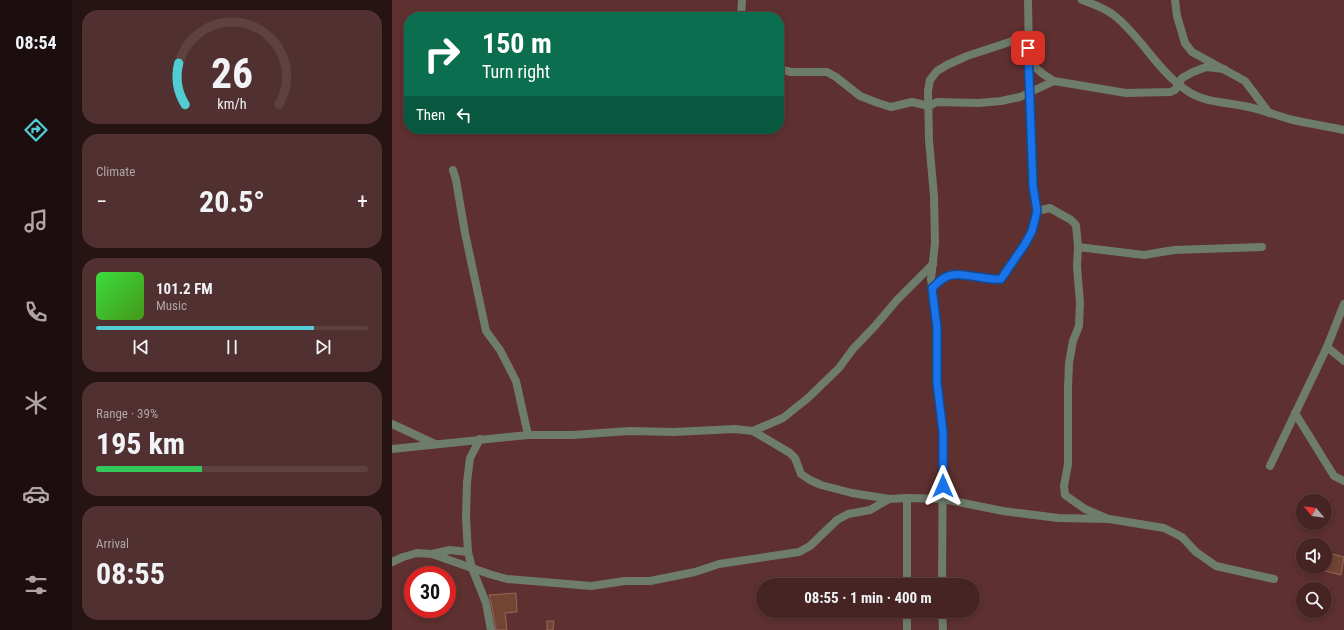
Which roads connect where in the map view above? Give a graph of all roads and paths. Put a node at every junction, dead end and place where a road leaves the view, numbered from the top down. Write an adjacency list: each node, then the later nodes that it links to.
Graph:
1 (742, 0): 5 (street)
2 (1028, 0): 6 (street)
3 (1082, 0): 11 (street)
4 (1175, 0): 8 (street)
5 (741, 12)
6 (1028, 36): 7 (street); 13 (street)
7 (1028, 61): 10 (street); 12 (street)
8 (1224, 69): 11 (street); 14 (street)
9 (784, 70): 13 (street)
10 (1054, 81): 11 (street); 12 (street)
11 (1178, 84): 14 (street)
12 (1029, 93): 13 (street); 17 (street)
13 (929, 106): 20 (street)
14 (1269, 113): 15 (street)
15 (1344, 130)
16 (453, 170): 28 (street)
17 (1037, 211): 18 (street); 21 (street)
18 (1078, 247): 19 (street); 37 (street)
19 (1262, 247)
20 (933, 264): 21 (street); 27 (street)
21 (932, 288): 35 (street)
22 (1344, 304): 23 (street)
23 (1328, 347): 24 (street); 25 (street)
24 (1344, 360)
25 (1295, 413): 32 (street); 33 (street)
26 (392, 424): 30 (street)
27 (753, 431): 28 (street); 36 (street)
28 (528, 435): 29 (street)
29 (480, 439): 30 (street); 38 (street)
30 (436, 444): 31 (street)
31 (392, 449)
32 (1270, 466)
33 (1344, 481)
34 (907, 498): 35 (street); 36 (street); 42 (street)
35 (943, 499): 37 (street); 43 (street)
36 (889, 500): 41 (street)
37 (1109, 519): 44 (street)
38 (468, 552): 39 (street); 41 (street)
39 (432, 554): 40 (street); 41 (street)
40 (392, 562)
41 (472, 568): 47 (street)
42 (907, 578)
43 (942, 578)
44 (1274, 579)
45 (907, 618): 48 (street)
46 (942, 618): 49 (street)
47 (491, 630)
48 (907, 630)
49 (943, 630)

